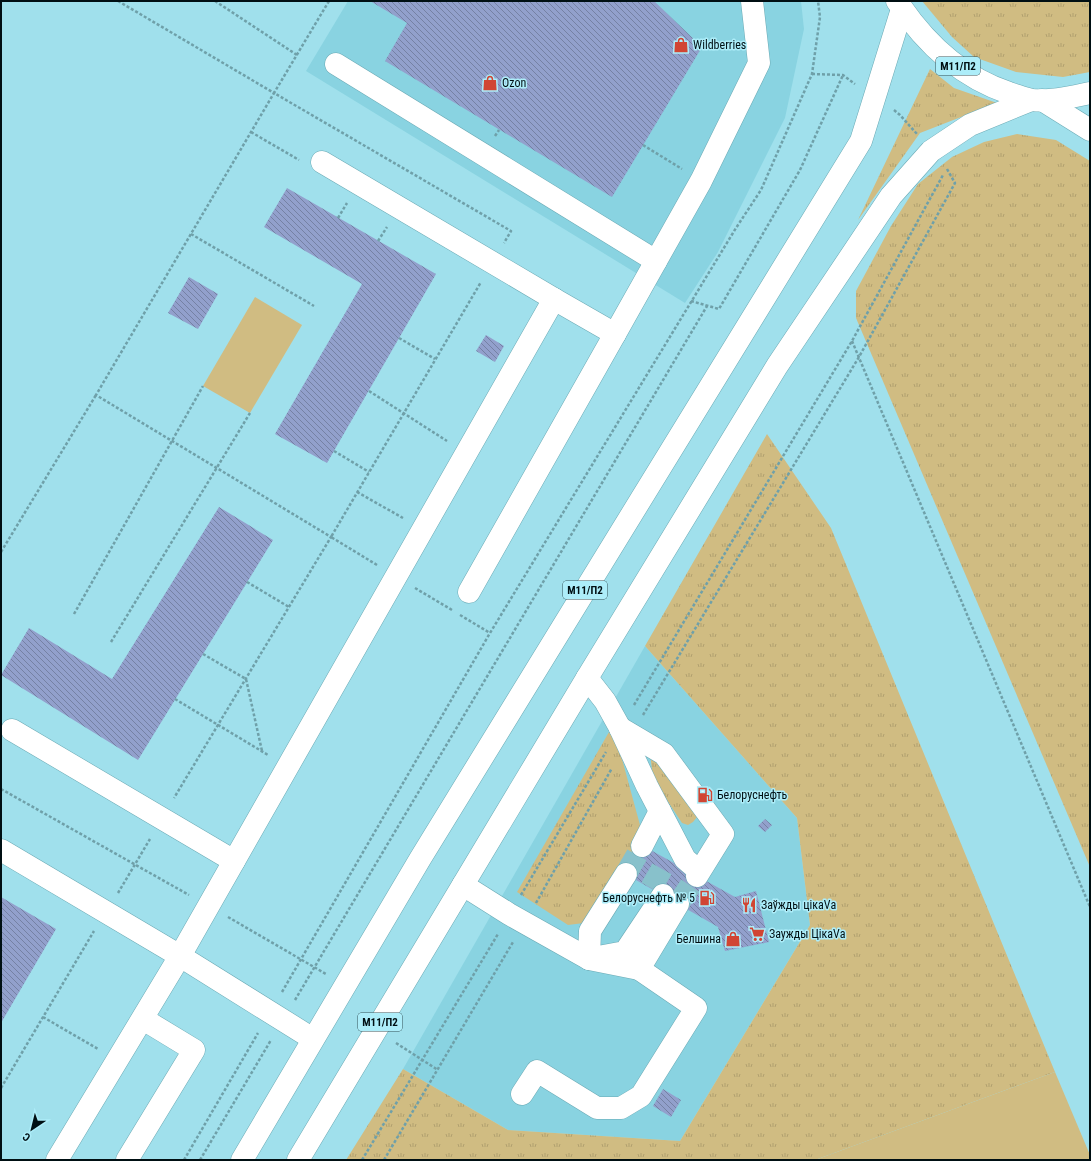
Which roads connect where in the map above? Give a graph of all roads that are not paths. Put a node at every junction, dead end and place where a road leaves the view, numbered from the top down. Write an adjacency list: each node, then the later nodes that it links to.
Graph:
1 (752, 1): 8 (main road)
2 (900, 5): 5 (main road, М11/П2); 23 (main road, М11/П2)
3 (336, 64): 8 (main road)
4 (1090, 93): 5 (main road, М11/П2)
5 (1036, 100): 6 (main road); 12 (main road, М11/П2)
6 (1090, 130)
7 (322, 162): 9 (main road)
8 (656, 261): 10 (main road)
9 (554, 299): 10 (main road); 16 (main road)
10 (615, 334): 11 (main road)
11 (469, 592)
12 (587, 678): 14 (main road); 17 (main road, М11/П2)
13 (12, 730): 16 (main road)
14 (626, 735): 14 (main road)
15 (1, 850): 19 (main road)
16 (234, 862): 19 (main road)
17 (463, 885): 20 (main road); 28 (main road, М11/П2)
18 (651, 888): 20 (main road); 20 (main road); 21 (main road)
19 (180, 956): 22 (main road); 23 (main road)
20 (589, 959): 21 (main road)
21 (639, 969): 24 (main road)
22 (143, 1019): 25 (main road); 26 (main road)
23 (313, 1039): 27 (main road, М11/П2)
24 (522, 1094)
25 (57, 1160)
26 (127, 1160)
27 (242, 1160)
28 (298, 1160)

